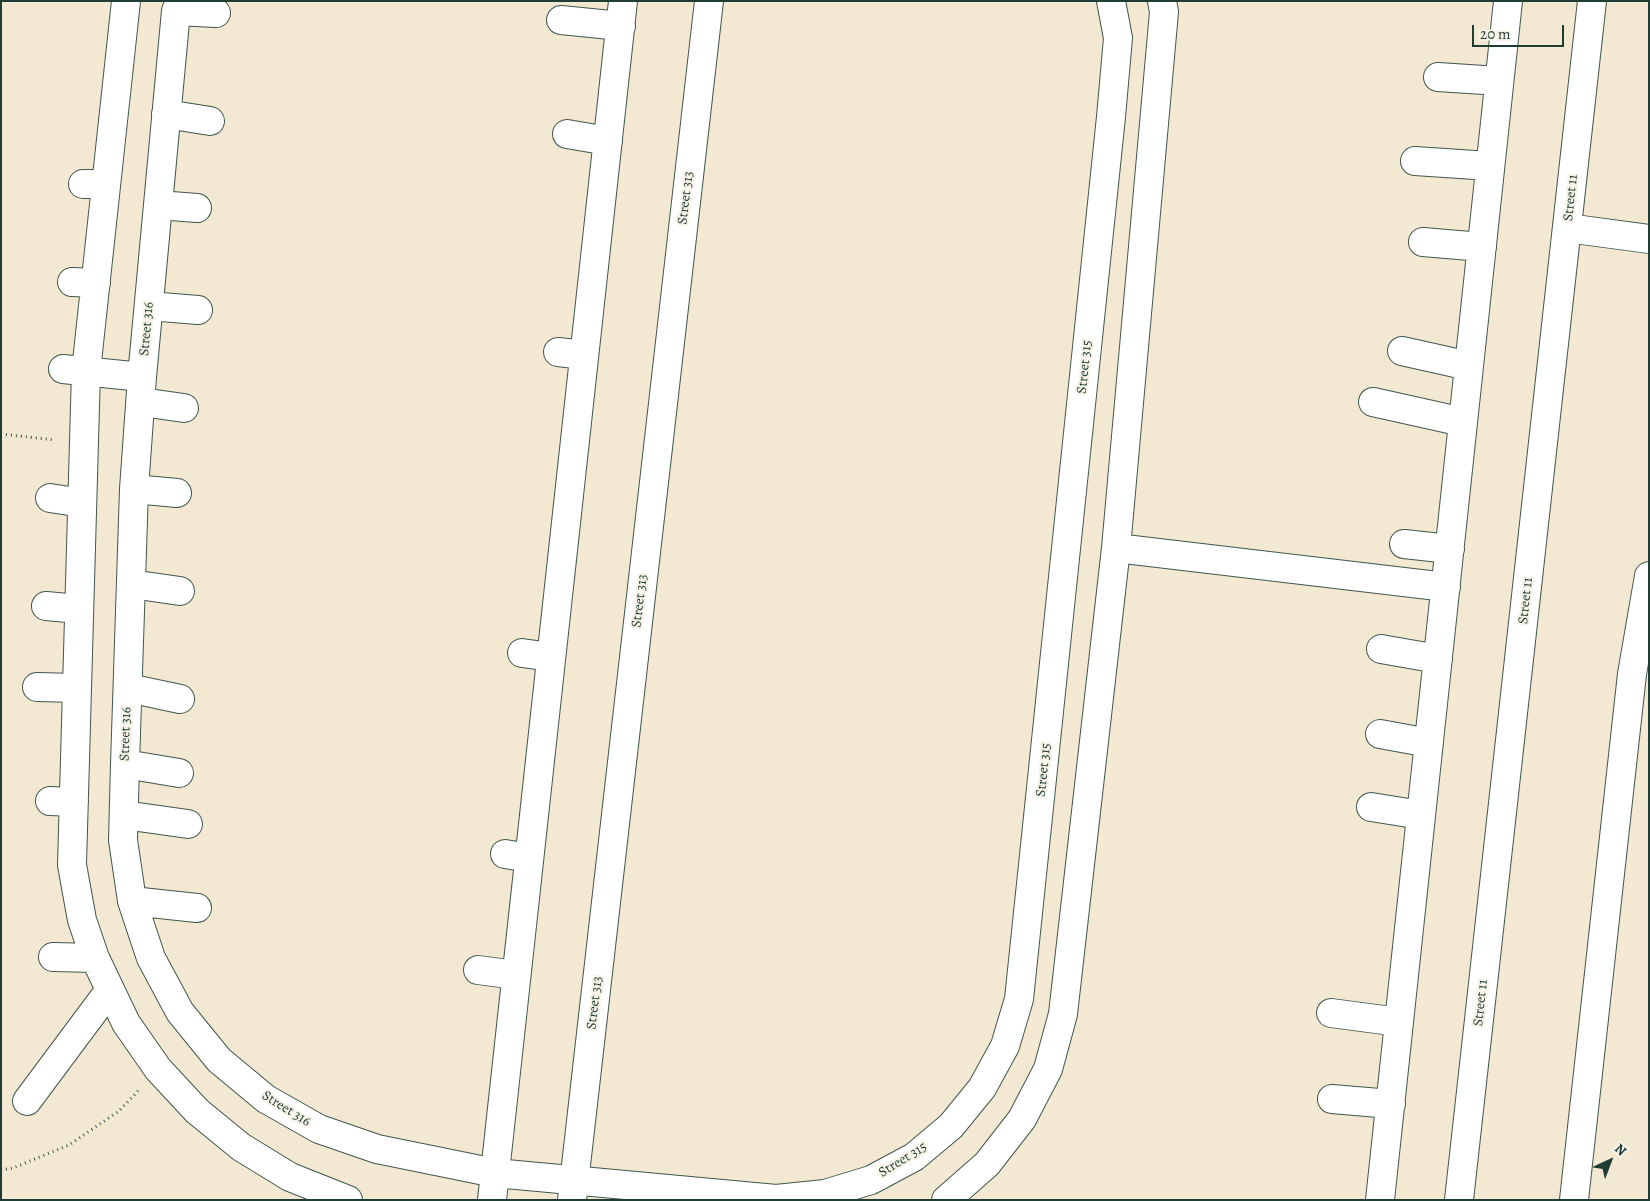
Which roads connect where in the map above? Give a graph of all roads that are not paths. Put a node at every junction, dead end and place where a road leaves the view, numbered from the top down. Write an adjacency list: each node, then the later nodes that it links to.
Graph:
1 (709, 1): 78 (street, Street 313)
2 (1111, 1): 14 (street, Street 315)
3 (1162, 1): 15 (street)
4 (1508, 1): 12 (street)
5 (1592, 1): 23 (street, Street 11)
6 (178, 6): 8 (street); 13 (street, Street 316)
7 (117, 9): 31 (street)
8 (216, 13)
9 (622, 14): 10 (street); 18 (street)
10 (561, 20)
11 (1438, 77): 12 (street)
12 (1499, 81): 20 (street)
13 (166, 114): 16 (street); 21 (street, Street 316)
14 (1111, 117): 15 (street); 78 (street, Street 315)
15 (1154, 120): 41 (street)
16 (210, 121)
17 (567, 134): 18 (street)
18 (608, 141): 51 (street)
19 (1415, 161): 20 (street)
20 (1490, 166): 26 (street)
21 (158, 205): 22 (street); 27 (street, Street 316)
22 (197, 208)
23 (1567, 228): 24 (street); 83 (street, Street 11)
24 (1649, 240)
25 (1423, 242): 26 (street)
26 (1482, 247): 30 (street)
27 (149, 306): 28 (street); 32 (street, Street 316)
28 (198, 310)
29 (1402, 351): 30 (street)
30 (1469, 366): 35 (street)
31 (75, 370): 32 (street); 39 (street)
32 (141, 389): 34 (street); 36 (street, Street 316)
33 (1373, 402): 35 (street)
34 (184, 408)
35 (1463, 422): 42 (street)
36 (134, 489): 37 (street); 44 (street, Street 316)
37 (177, 493)
38 (50, 498): 39 (street)
39 (82, 503): 48 (street)
40 (1404, 544): 42 (street)
41 (1116, 548): 45 (street); 81 (street)
42 (1450, 550): 45 (street)
43 (1649, 576): 84 (street)
44 (131, 584): 46 (street); 55 (street, Street 316)
45 (1446, 587): 52 (street)
46 (180, 591)
47 (46, 606): 48 (street)
48 (79, 609): 54 (street)
49 (1380, 649): 52 (street)
50 (522, 652): 51 (street)
51 (551, 657): 70 (street)
52 (1438, 659): 58 (street)
53 (37, 687): 54 (street)
54 (77, 688): 68 (street)
55 (128, 688): 56 (street); 59 (street, Street 316)
56 (180, 699)
57 (1380, 734): 58 (street)
58 (1429, 743): 63 (street)
59 (125, 764): 60 (street); 62 (street, Street 316)
60 (179, 773)
61 (1371, 807): 63 (street)
62 (124, 815): 64 (street); 65 (street, Street 316)
63 (1421, 816): 73 (street)
64 (188, 824)
65 (132, 901): 66 (street); 77 (street, Street 316)
66 (197, 908)
67 (53, 957): 68 (street)
68 (95, 958): 71 (street)
69 (478, 970): 70 (street)
70 (516, 975): 77 (street)
71 (109, 991): 75 (street); 79 (street)
72 (1331, 1012): 73 (street)
73 (1399, 1022): 76 (street)
74 (1332, 1099): 76 (street)
75 (28, 1102)
76 (1390, 1104): 82 (street)
77 (494, 1173): 78 (street, Street 316); 80 (street)
78 (573, 1190)
79 (345, 1199)
80 (492, 1200)
81 (946, 1200)
82 (1380, 1200)
83 (1459, 1200)
84 (1574, 1200)

